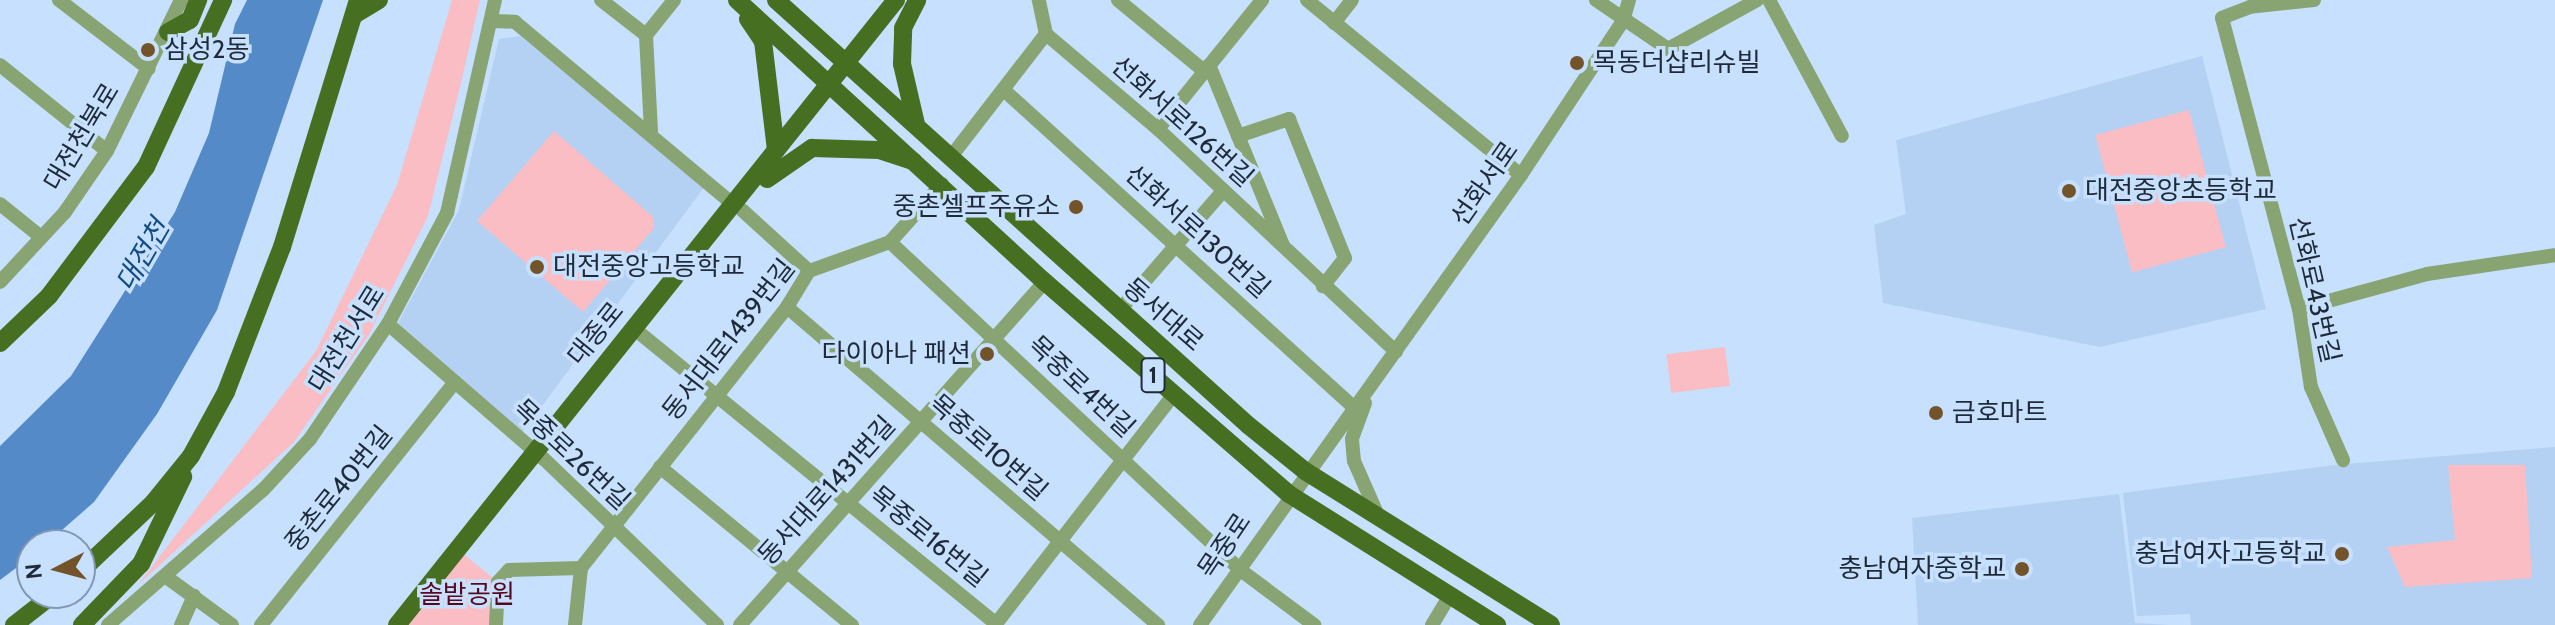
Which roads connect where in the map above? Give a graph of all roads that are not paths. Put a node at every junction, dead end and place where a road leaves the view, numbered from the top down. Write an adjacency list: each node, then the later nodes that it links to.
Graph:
1 (59, 0): 34 (street)
2 (181, 0): 28 (street, 대전천북로)
3 (198, 0): 28 (main road)
4 (223, 0): 67 (main road)
5 (379, 0): 24 (main road)
6 (495, 0): 25 (street, 대전천서로)
7 (601, 0): 30 (street)
8 (674, 0): 30 (street)
9 (736, 0): 35 (main road, 동서대로 / 1); 42 (main road)
10 (776, 0): 31 (main road, 동서대로 / 1)
11 (896, 0): 31 (main road, 대종로)
12 (909, 0): 31 (main road, 대종로)
13 (917, 0): 38 (main road)
14 (1039, 0): 29 (street)
15 (1118, 0): 33 (street)
16 (1262, 0): 33 (street)
17 (1307, 0): 27 (street)
18 (1352, 0): 27 (street)
19 (1596, 0): 26 (street)
20 (1629, 0): 26 (street, 선화서로)
21 (1757, 0): 26 (street)
22 (1769, 0): 41 (street)
23 (2314, 0): 62 (street, 선화로43번길)
24 (356, 7): 76 (main road)
25 (492, 21): 39 (street); 64 (street, 대전천서로)
26 (1623, 21): 46 (street, 선화서로)
27 (1334, 23): 46 (street)
28 (168, 32): 34 (street, 대전천북로)
29 (1046, 34): 36 (street); 37 (street, 선화서로126번길)
30 (646, 35): 39 (street)
31 (851, 64): 35 (main road, 대종로); 38 (main road, 동서대로 / 1)
32 (0, 65): 43 (street)
33 (1207, 68): 37 (street); 40 (street, 선화서로126번길)
34 (149, 69): 43 (street, 대전천북로)
35 (834, 86): 42 (main road, 대종로); 45 (main road, 동서대로 / 1); 47 (main road, 대종로)
36 (1006, 92): 44 (street); 54 (street, 선화서로130번길)
37 (1158, 129): 49 (street, 선화서로126번길)
38 (919, 130): 44 (main road, 동서대로 / 1)
39 (651, 131): 51 (street)
40 (1238, 136): 55 (street, 선화서로126번길); 60 (street)
41 (1842, 136)
42 (776, 150): 51 (main road, 대종로)
43 (107, 151): 52 (street, 대전천북로)
44 (950, 158): 63 (main road, 동서대로 / 1)
45 (920, 163): 47 (main road); 48 (main road, 동서대로 / 1)
46 (1521, 175): 68 (street, 선화서로)
47 (767, 179): 51 (main road, 대종로)
48 (942, 184): 53 (street, 동서대로1439번길); 59 (main road, 동서대로 / 1)
49 (1223, 191): 54 (street); 55 (street, 선화서로126번길)
50 (0, 204): 52 (street)
51 (738, 207): 57 (street); 65 (main road, 대종로); 75 (main road, 대종로)
52 (41, 237): 58 (street, 대전천북로)
53 (890, 242): 57 (street, 동서대로1439번길); 66 (street, 목중로4번길)
54 (1176, 244): 63 (street); 73 (street, 선화서로130번길)
55 (1284, 249): 60 (street, 선화서로126번길)
56 (2555, 255): 62 (street)
57 (809, 271): 61 (street, 동서대로1439번길)
58 (0, 282)
59 (1045, 282): 66 (street, 동서대로1431번길); 71 (main road, 동서대로 / 1)
60 (1323, 286): 68 (street, 선화서로126번길)
61 (787, 307): 72 (street, 동서대로1439번길); 74 (street, 목중로10번길)
62 (2299, 309): 78 (street, 선화로43번길)
63 (1119, 311): 80 (main road, 동서대로 / 1)
64 (388, 324): 70 (street, 목중로26번길); 90 (street, 대전천서로)
65 (642, 335): 72 (street, 목중로16번길); 75 (main road, 대종로)
66 (994, 339): 74 (street, 동서대로1431번길); 77 (street, 목중로4번길)
67 (0, 343)
68 (1396, 352): 69 (street, 선화서로)
69 (1376, 379): 73 (street, 선화서로); 83 (street)
70 (455, 382): 75 (street, 목중로26번길); 99 (street, 중촌로40번길)
71 (1174, 394): 77 (street); 81 (main road, 동서대로 / 1)
72 (716, 396): 79 (street, 동서대로1439번길); 82 (street, 목중로16번길)
73 (1355, 409): 80 (street, 선화서로)
74 (920, 422): 82 (street, 동서대로1431번길); 85 (street, 목중로10번길)
75 (539, 455): 84 (street, 목중로26번길); 100 (main road, 대종로); 101 (main road, 대종로)
76 (191, 456): 86 (main road); 95 (main road)
77 (1123, 459): 85 (street); 88 (street, 목중로4번길)
78 (2343, 460)
79 (660, 467): 84 (street, 동서대로1439번길); 89 (street)
80 (1305, 471): 81 (street, 선화서로); 83 (main road, 동서대로 / 1)
81 (1289, 494): 88 (street, 목중로); 91 (main road, 동서대로 / 1)
82 (848, 503): 89 (street, 동서대로1431번길); 107 (street, 목중로16번길)
83 (1380, 518): 113 (main road, 동서대로 / 1)
84 (613, 526): 87 (street, 동서대로1439번길); 104 (street, 목중로26번길)
85 (1060, 541): 107 (street); 108 (street, 목중로10번길)
86 (96, 557)
87 (581, 568): 102 (street); 103 (street)
88 (1239, 569): 109 (street, 목중로); 110 (street, 목중로4번길)
89 (787, 572): 105 (street, 동서대로1431번길); 106 (street)
90 (165, 576): 92 (street); 96 (street, 대전천서로)
91 (1450, 595): 111 (street); 112 (main road, 동서대로 / 1)
92 (194, 596): 97 (street); 98 (street)
93 (34, 609): 94 (main road)
94 (14, 625)
95 (82, 625)
96 (108, 625)
97 (181, 625)
98 (232, 625)
99 (261, 625)
100 (397, 625)
101 (412, 625)
102 (496, 625)
103 (575, 625)
104 (717, 625)
105 (740, 625)
106 (852, 625)
107 (996, 625)
108 (1158, 625)
109 (1200, 625)
110 (1314, 625)
111 (1432, 625)
112 (1497, 625)
113 (1551, 625)

